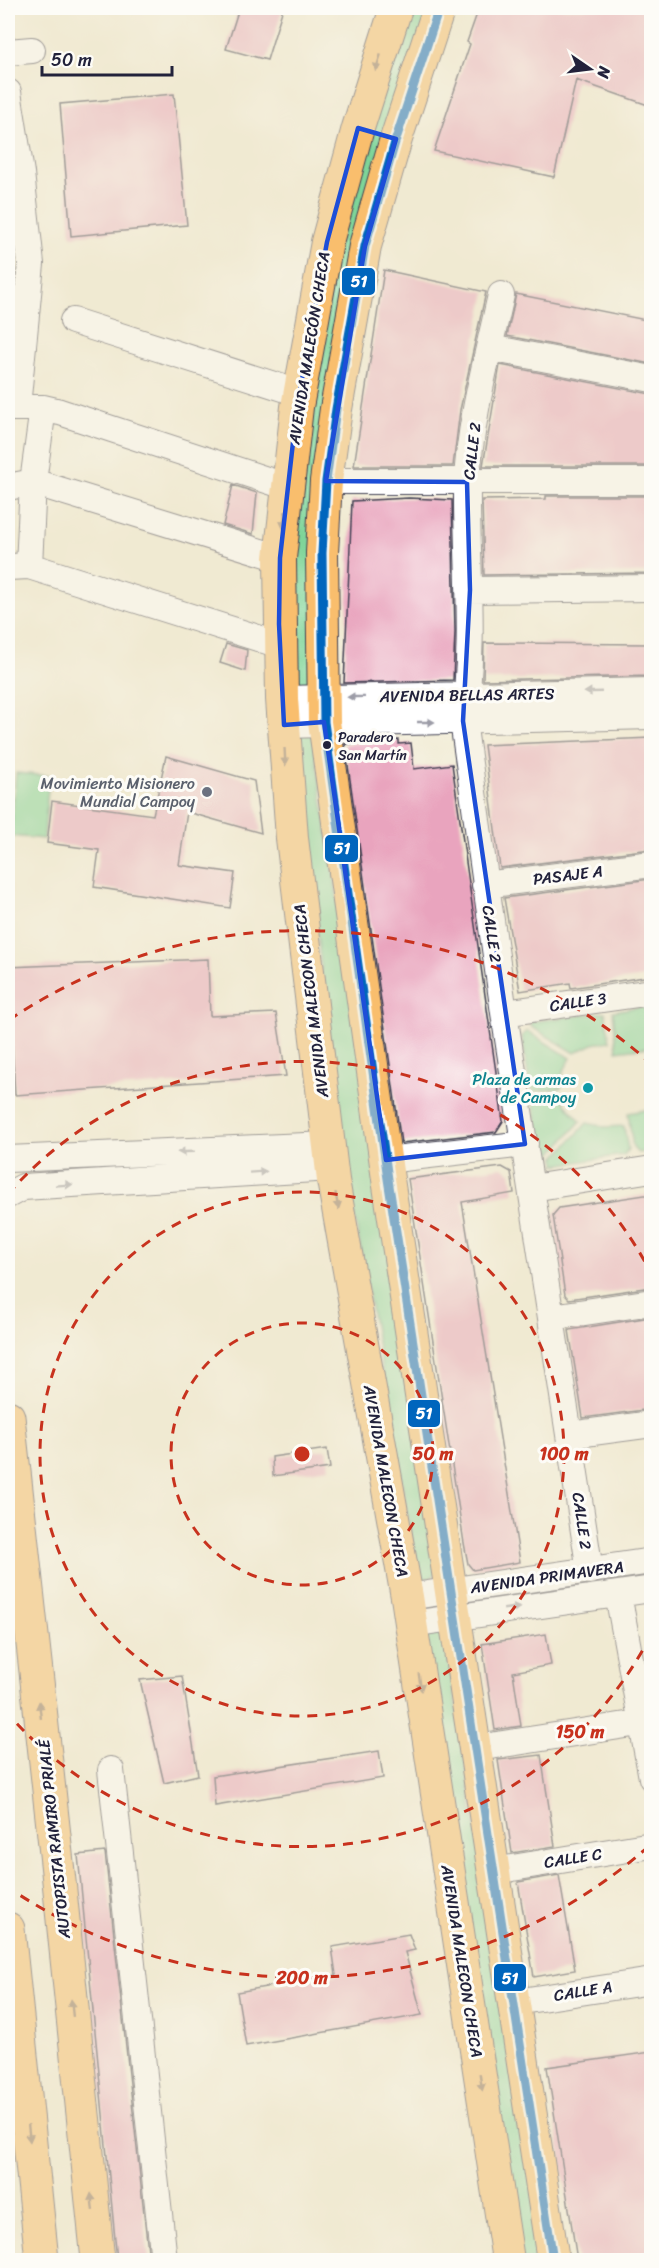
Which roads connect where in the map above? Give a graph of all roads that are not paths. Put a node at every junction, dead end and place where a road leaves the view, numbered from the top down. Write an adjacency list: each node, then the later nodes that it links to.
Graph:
1 (396, 8): 4 (main road, AVENIDA MALECÓN CHECA, one-way to 4)
2 (439, 8): 5 (main road)
3 (8, 92): 11 (street)
4 (358, 128): 5 (main road); 10 (main road, AVENIDA MALECÓN CHECA)
5 (396, 139): 13 (main road)
6 (501, 295): 8 (street, CALLE 2)
7 (73, 321): 10 (street)
8 (490, 348): 9 (street); 16 (street, CALLE 2)
9 (651, 379)
10 (299, 393): 18 (main road, AVENIDA MALECÓN CHECA)
11 (12, 408): 12 (street)
12 (43, 408): 15 (street); 18 (street)
13 (326, 481): 16 (street); 26 (main road)
14 (651, 481): 16 (street)
15 (33, 482): 17 (street); 19 (street); 20 (street)
16 (467, 482): 22 (street, CALLE 2)
17 (8, 487)
18 (288, 487): 19 (main road, AVENIDA MALECÓN CHECA, one-way to 19)
19 (280, 558): 23 (main road, AVENIDA MALECÓN CHECA)
20 (18, 567): 23 (street)
21 (651, 588): 22 (street)
22 (470, 590): 25 (street, CALLE 2)
23 (280, 645): 27 (main road, AVENIDA MALECÓN CHECA)
24 (651, 691): 25 (street, AVENIDA BELLAS ARTES, one-way to 25)
25 (467, 696): 26 (street, AVENIDA BELLAS ARTES, one-way to 26); 29 (street, CALLE 2)
26 (324, 710): 27 (street, AVENIDA BELLAS ARTES); 29 (street, AVENIDA BELLAS ARTES, one-way to 29); 37 (main road)
27 (283, 712): 35 (main road, AVENIDA MALECON CHECA, one-way to 35)
28 (651, 716): 29 (street, AVENIDA BELLAS ARTES)
29 (463, 721): 31 (street, CALLE 2)
30 (651, 864): 31 (street, PASAJE A)
31 (485, 885): 33 (street, CALLE 2)
32 (651, 992): 33 (street, CALLE 3)
33 (504, 1013): 34 (street, CALLE 2)
34 (525, 1144): 37 (street); 39 (street, CALLE 2)
35 (330, 1156): 36 (street, one-way to 36); 40 (street, one-way to 35); 51 (main road, AVENIDA MALECON CHECA, one-way to 51)
36 (8, 1159)
37 (386, 1160): 50 (main road)
38 (651, 1169): 39 (street)
39 (532, 1188): 42 (street, CALLE 2)
40 (8, 1196)
41 (651, 1302): 42 (street)
42 (552, 1317): 45 (street, CALLE 2)
43 (8, 1417): 62 (highway, AUTOPISTA RAMIRO PRIALÉ, one-way to 43)
44 (651, 1424): 45 (street)
45 (570, 1435): 47 (street, CALLE 2)
46 (651, 1561): 47 (street, AVENIDA PRIMAVERA)
47 (590, 1571): 50 (street, AVENIDA PRIMAVERA)
48 (651, 1589): 49 (street, AVENIDA PRIMAVERA)
49 (618, 1593): 50 (street, AVENIDA PRIMAVERA, one-way to 49); 52 (street)
50 (453, 1604): 51 (street, AVENIDA PRIMAVERA); 53 (main road)
51 (409, 1611): 64 (main road, AVENIDA MALECON CHECA, one-way to 64)
52 (647, 1722): 53 (street); 55 (street)
53 (477, 1748): 57 (main road)
54 (111, 1770): 63 (street)
55 (651, 1778)
56 (651, 1845): 57 (street, CALLE C)
57 (494, 1871): 60 (main road)
58 (8, 1929): 61 (highway, one-way to 61)
59 (651, 1981): 60 (street, CALLE A)
60 (515, 2002): 65 (main road)
61 (42, 2260)
62 (98, 2260)
63 (164, 2260)
64 (508, 2260)
65 (553, 2260)

